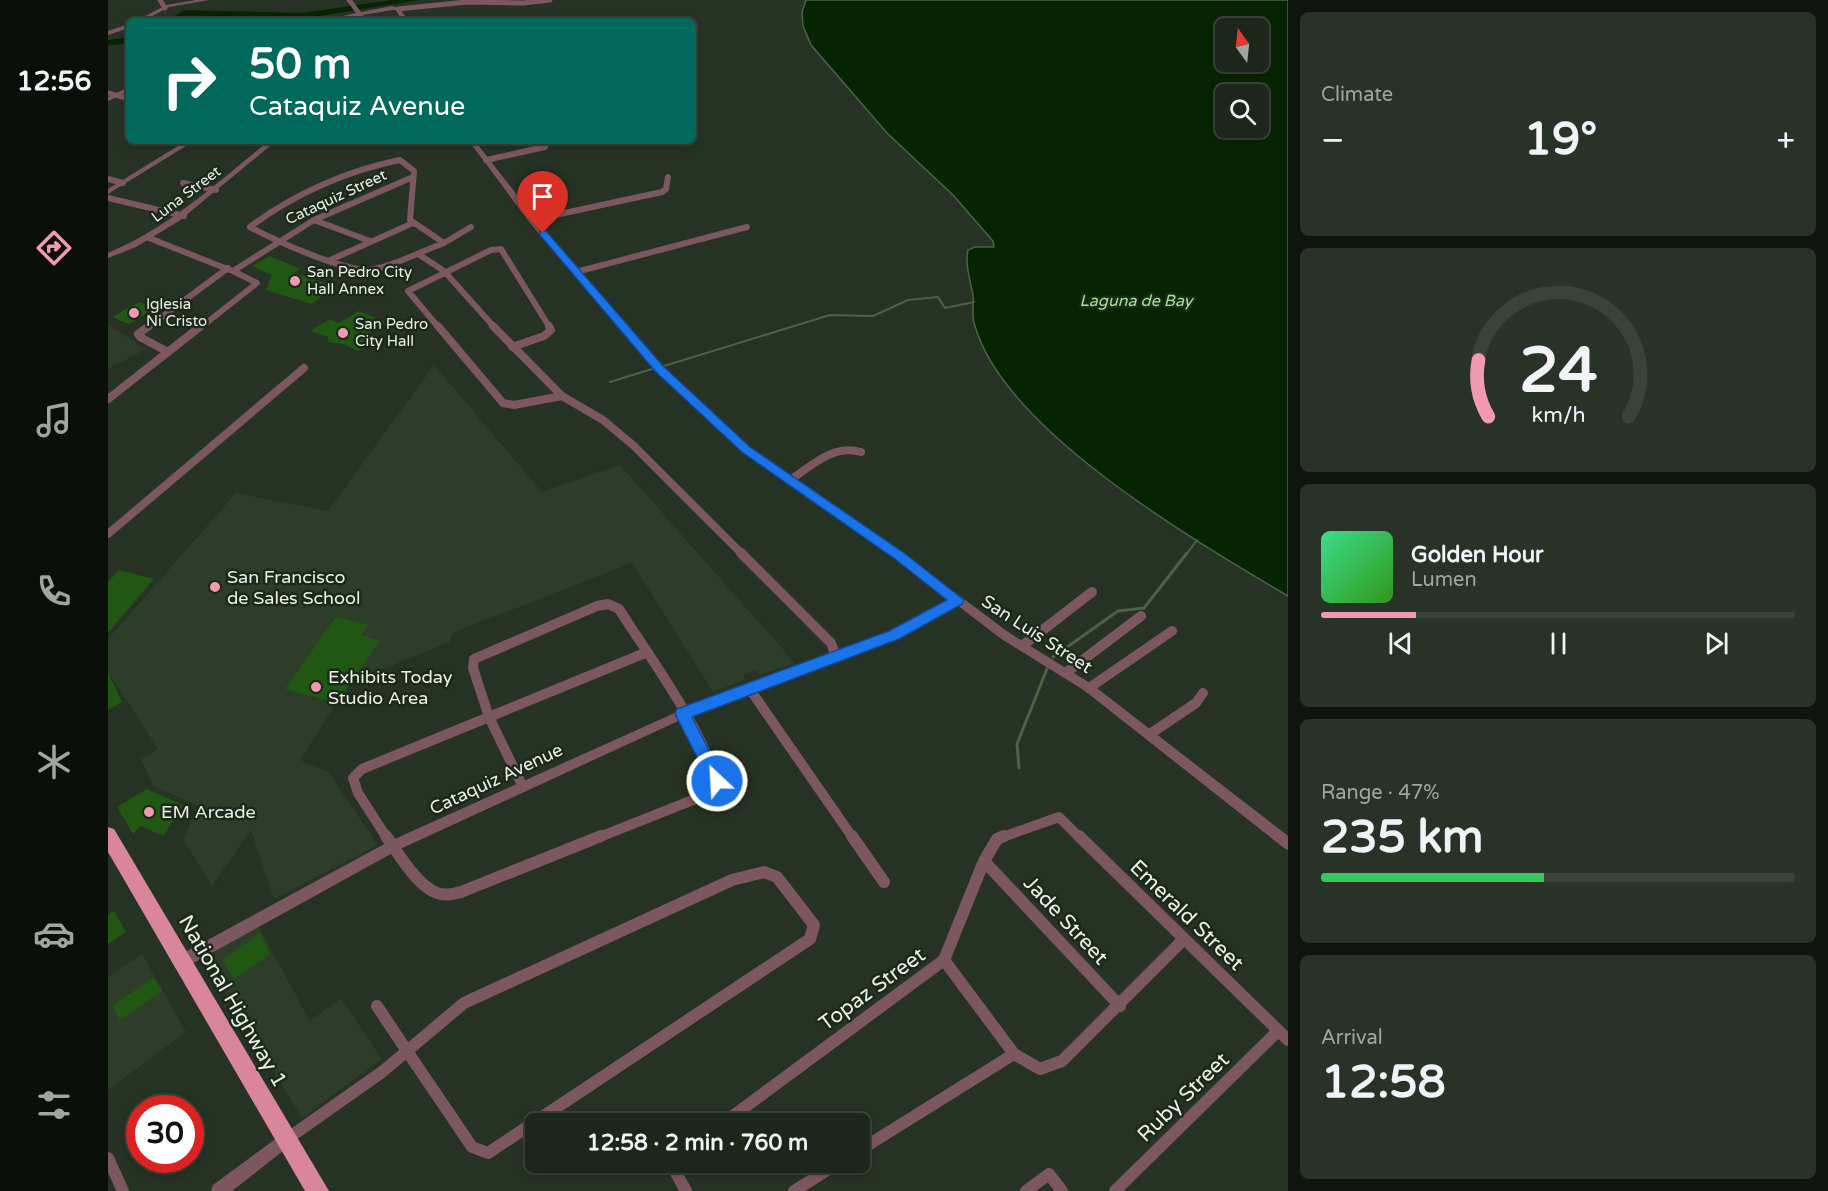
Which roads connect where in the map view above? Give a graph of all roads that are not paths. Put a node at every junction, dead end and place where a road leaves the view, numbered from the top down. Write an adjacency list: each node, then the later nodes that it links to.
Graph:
1 (160, 0): 5 (street)
2 (206, 0): 5 (street)
3 (550, 0): 6 (street)
4 (350, 2): 7 (street)
5 (165, 8): 8 (street)
6 (398, 9): 7 (street); 11 (street)
7 (358, 12): 9 (street); 10 (street)
8 (145, 18)
9 (336, 18)
10 (362, 18)
11 (403, 18)
12 (126, 27): 13 (street)
13 (108, 33)
14 (126, 91): 16 (street)
15 (108, 93): 16 (street)
16 (116, 96): 17 (street); 18 (street)
17 (126, 98)
18 (108, 99)
19 (186, 144): 27 (street)
20 (268, 144): 29 (street, Luna Street)
21 (474, 144): 23 (street, San Luis Street)
22 (545, 147): 23 (street)
23 (486, 160): 34 (street, San Luis Street)
24 (413, 177): 33 (street, Cataquiz Street); 35 (street); 39 (street)
25 (668, 177): 34 (street)
26 (108, 179): 27 (street)
27 (123, 183): 30 (street)
28 (183, 183): 29 (street)
29 (216, 190): 32 (street, Luna Street)
30 (108, 192)
31 (108, 198): 32 (street)
32 (184, 216): 38 (street, Luna Street)
33 (314, 220): 39 (street, Cataquiz Street); 40 (street)
34 (532, 220): 47 (street, San Luis Street)
35 (413, 223): 40 (street); 41 (street)
36 (471, 227): 41 (street)
37 (747, 227): 47 (street)
38 (149, 238): 43 (street, Luna Street); 45 (street)
39 (276, 241): 44 (street); 45 (street, Cataquiz Street)
40 (370, 241): 44 (street)
41 (444, 243): 42 (street)
42 (418, 254): 44 (street); 46 (street)
43 (108, 256)
44 (328, 261)
45 (230, 269): 49 (street); 49 (street, Cataquiz Street)
46 (444, 271): 48 (street); 48 (street); 51 (street)
47 (576, 272): 54 (street, San Luis Street)
48 (512, 347): 51 (street)
49 (168, 352): 52 (street)
50 (304, 368): 55 (street)
51 (562, 396): 62 (street)
52 (108, 399)
53 (861, 452): 54 (street)
54 (789, 482): 57 (street, San Luis Street)
55 (108, 534)
56 (1092, 592): 60 (street)
57 (957, 600): 60 (street, San Luis Street); 62 (street, Cataquiz Avenue)
58 (1141, 616): 63 (street)
59 (1172, 631): 65 (street)
60 (1022, 646): 63 (street, San Luis Street)
61 (645, 653): 67 (street); 68 (street); 68 (street)
62 (836, 656): 64 (street, Cataquiz Avenue)
63 (1066, 672): 65 (street, San Luis Street)
64 (748, 688): 67 (street, Cataquiz Avenue); 76 (street)
65 (1089, 688): 69 (street, San Luis Street)
66 (1203, 693): 69 (street)
67 (683, 714): 70 (street, Cataquiz Avenue); 74 (street)
68 (489, 717): 70 (street); 74 (street)
69 (1150, 734): 73 (street, San Luis Street)
70 (523, 787): 74 (street, Cataquiz Avenue)
71 (1059, 817): 75 (street, Topaz Street); 77 (street, Emerald Street)
72 (108, 835): 79 (highway, National Highway 1)
73 (1286, 840)
74 (393, 846): 79 (street, Cataquiz Avenue)
75 (984, 861): 78 (street, Topaz Street); 81 (street, Jade Street)
76 (884, 882)
77 (1184, 939): 81 (street); 82 (street, Emerald Street)
78 (944, 960): 84 (street); 85 (street, Topaz Street)
79 (183, 961): 86 (highway, National Highway 1)
80 (377, 1006): 83 (street)
81 (1120, 1006): 84 (street)
82 (1283, 1035): 98 (street, Ruby Street)
83 (407, 1050): 83 (street); 86 (street)
84 (1014, 1054): 87 (street)
85 (737, 1113)
86 (287, 1139): 92 (street); 93 (highway, National Highway 1)
87 (870, 1144)
88 (108, 1158): 91 (street)
89 (676, 1173): 94 (street)
90 (823, 1173): 95 (street)
91 (123, 1191)
92 (219, 1191)
93 (318, 1191)
94 (686, 1191)
95 (794, 1191)
96 (1026, 1191): 97 (street)
97 (1062, 1191)
98 (1114, 1191)

